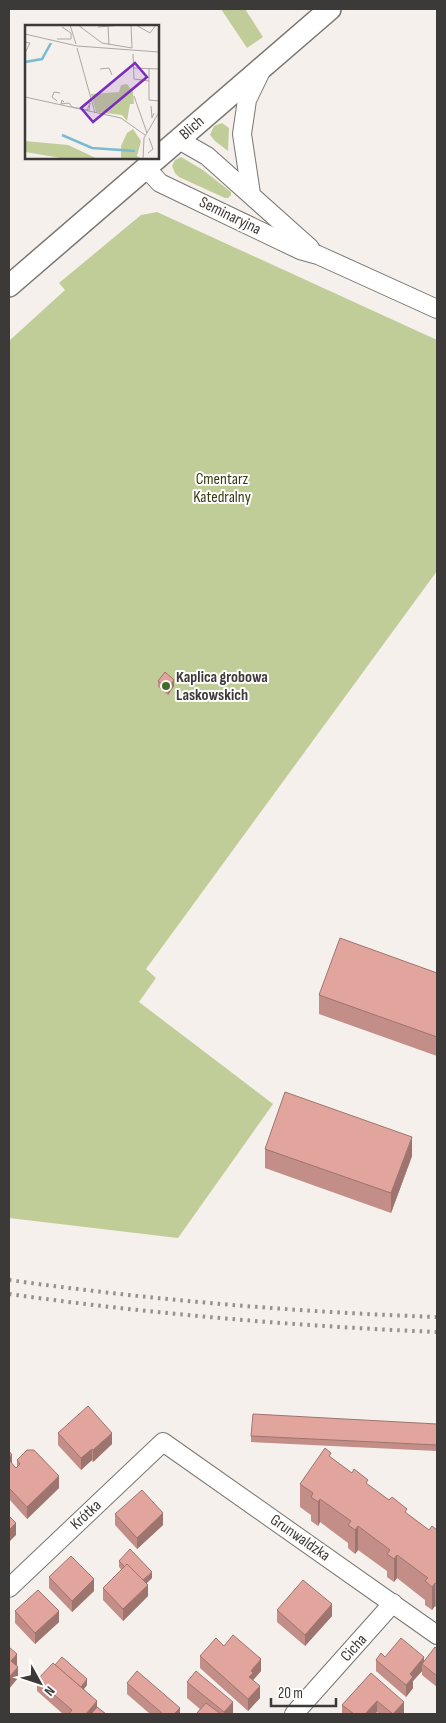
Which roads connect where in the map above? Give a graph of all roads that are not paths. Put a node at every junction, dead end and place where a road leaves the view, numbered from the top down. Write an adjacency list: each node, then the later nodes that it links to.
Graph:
1 (330, 9): 2 (street, Blich)
2 (264, 66): 3 (street, Blich); 7 (street, Seminaryjna)
3 (179, 140): 4 (street, Blich); 7 (street, Seminaryjna)
4 (159, 157)
5 (157, 159): 6 (street, Blich)
6 (146, 168): 8 (street, Seminaryjna); 9 (street, Blich)
7 (251, 194): 8 (street, Seminaryjna)
8 (318, 255): 10 (street, Seminaryjna)
9 (9, 286)
10 (437, 309)
11 (163, 1442): 12 (street, Krótka); 13 (street, Grunwaldzka)
12 (9, 1588)
13 (393, 1603): 14 (street, Grunwaldzka); 15 (street, Cicha)
14 (437, 1635)
15 (294, 1714)

